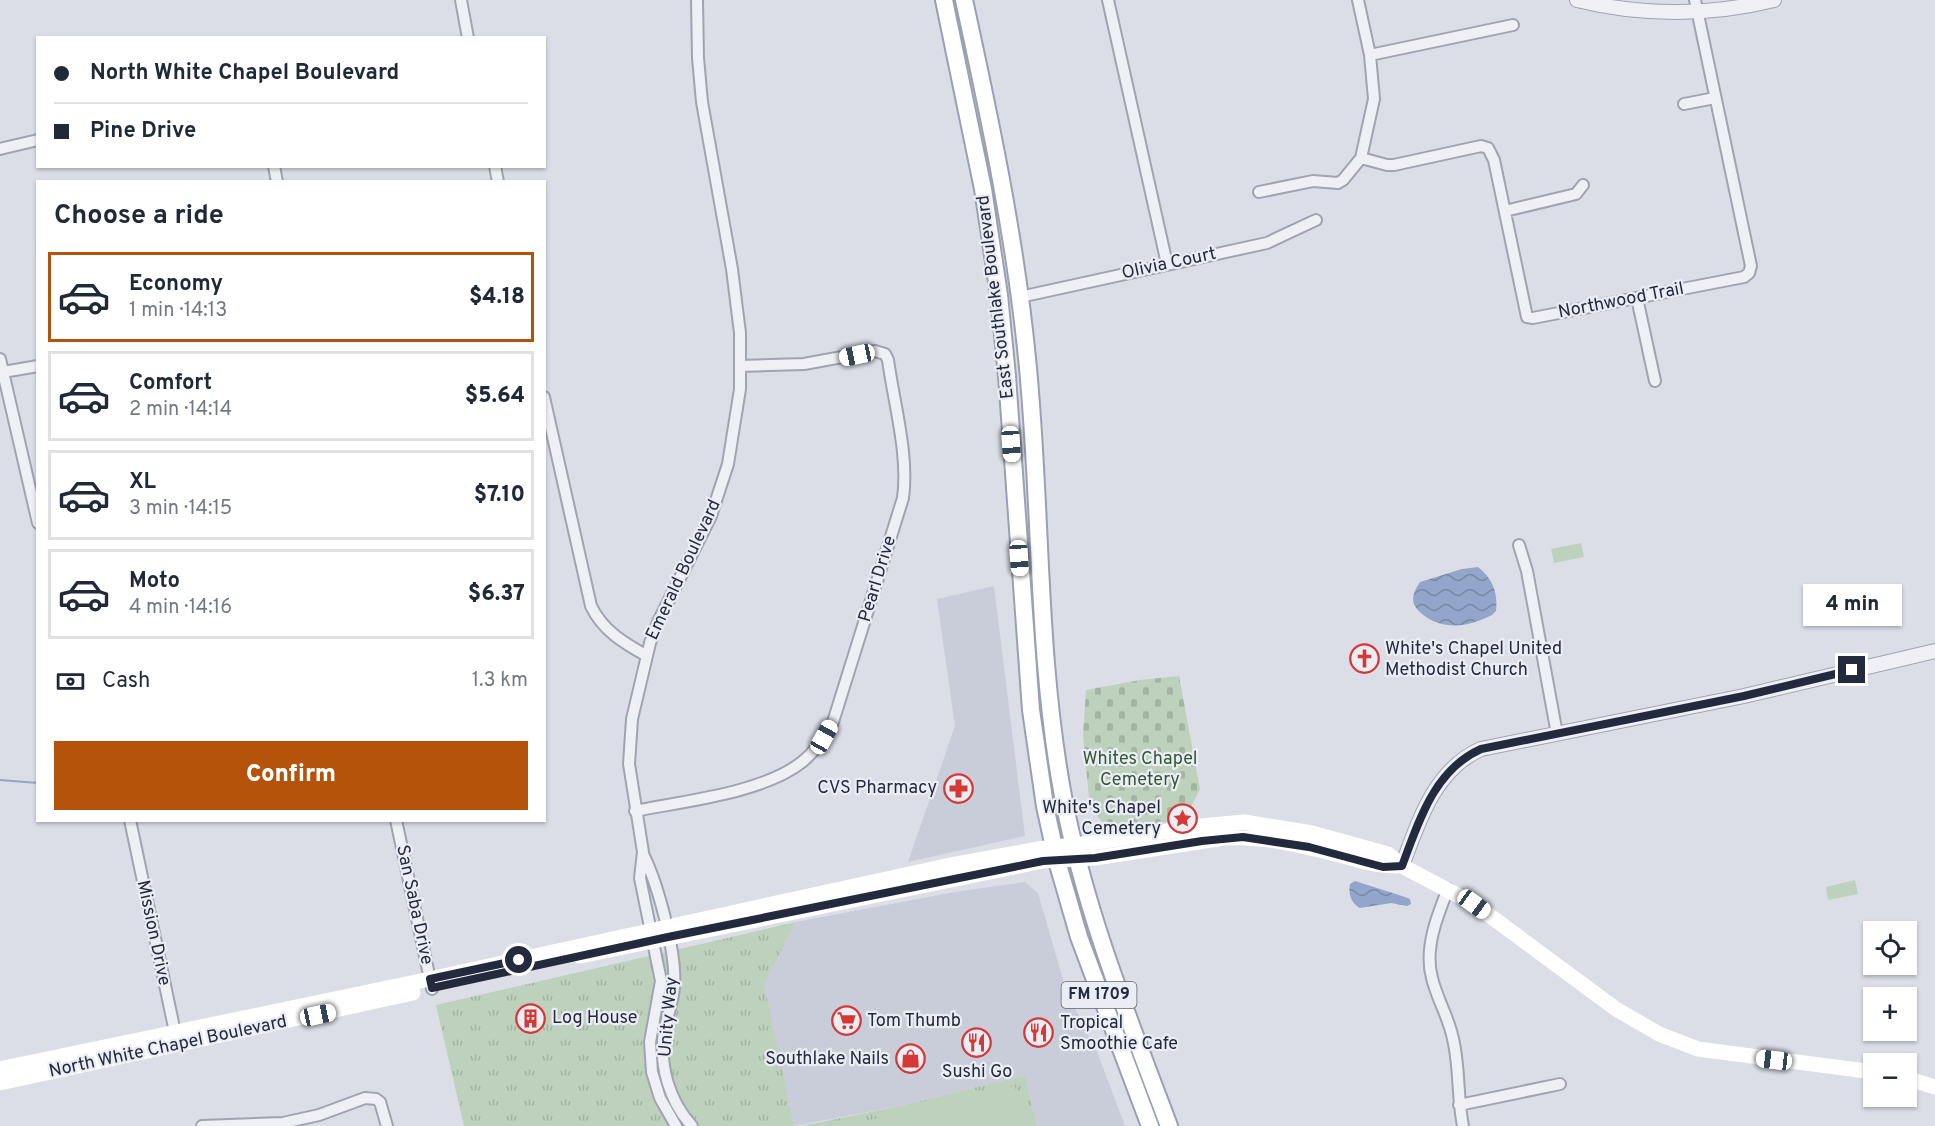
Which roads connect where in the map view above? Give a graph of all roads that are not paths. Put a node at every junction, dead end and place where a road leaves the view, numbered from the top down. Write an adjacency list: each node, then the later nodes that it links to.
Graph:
1 (461, 0): 11 (street)
2 (697, 0): 28 (street, Emerald Boulevard)
3 (944, 0): 22 (main road, East Southlake Boulevard / FM 1709)
4 (964, 0): 24 (main road, East Southlake Boulevard / FM 1709)
5 (1108, 0): 23 (street)
6 (1358, 0): 12 (street)
7 (1577, 0): 9 (street)
8 (1774, 0): 9 (street)
9 (1696, 6): 13 (street, Northwood Trail)
10 (1513, 25): 12 (street)
11 (468, 36)
12 (1370, 55): 17 (street)
13 (1715, 98): 14 (street); 25 (street, Northwood Trail)
14 (1684, 104)
15 (36, 140): 16 (street)
16 (0, 149)
17 (1361, 158): 19 (street); 20 (street, Northwood Trail)
18 (1583, 185): 20 (street)
19 (1259, 192)
20 (1505, 211): 25 (street, Northwood Trail)
21 (1316, 220): 23 (street, Olivia Court)
22 (990, 226): 24 (main road); 34 (main road, East Southlake Boulevard / FM 1709)
23 (1167, 264): 24 (street, Olivia Court)
24 (1020, 297): 35 (main road, East Southlake Boulevard / FM 1709)
25 (1637, 298): 30 (street)
26 (0, 359): 29 (street)
27 (36, 366): 29 (street)
28 (741, 366): 37 (street, Emerald Boulevard); 39 (street, Pearl Drive)
29 (3, 372): 32 (street)
30 (1654, 381)
31 (546, 406): 37 (street)
32 (36, 514)
33 (1519, 545): 38 (street)
34 (1024, 626): 35 (main road); 43 (main road, East Southlake Boulevard / FM 1709)
35 (1044, 626): 42 (main road, East Southlake Boulevard / FM 1709)
36 (1935, 651): 38 (street)
37 (647, 656): 39 (street, Emerald Boulevard)
38 (1557, 734): 44 (street)
39 (635, 811): 46 (street, Emerald Boulevard)
40 (130, 822): 48 (street, Mission Drive)
41 (396, 822): 47 (street, San Saba Drive)
42 (1075, 853): 43 (main road, North White Chapel Boulevard); 44 (main road, North White Chapel Boulevard); 62 (main road, FM 1709)
43 (1055, 854): 46 (main road, North White Chapel Boulevard); 61 (main road, FM 1709)
44 (1402, 866): 45 (main road, North White Chapel Boulevard)
45 (1448, 889): 50 (main road, North White Chapel Boulevard); 56 (street)
46 (660, 934): 47 (main road, North White Chapel Boulevard); 55 (street, Unity Way)
47 (431, 984): 48 (main road, North White Chapel Boulevard)
48 (176, 1039): 49 (main road, North White Chapel Boulevard); 52 (main road, North White Chapel Boulevard)
49 (0, 1069)
50 (1863, 1071)
51 (1917, 1081): 54 (main road)
52 (0, 1083)
53 (1560, 1084): 56 (street)
54 (1935, 1087)
55 (667, 1104): 59 (street, Unity Way); 60 (street, Unity Way)
56 (1459, 1105): 63 (street)
57 (202, 1126): 58 (street)
58 (387, 1126)
59 (676, 1126)
60 (692, 1126)
61 (1150, 1126)
62 (1169, 1126)
63 (1463, 1126)

